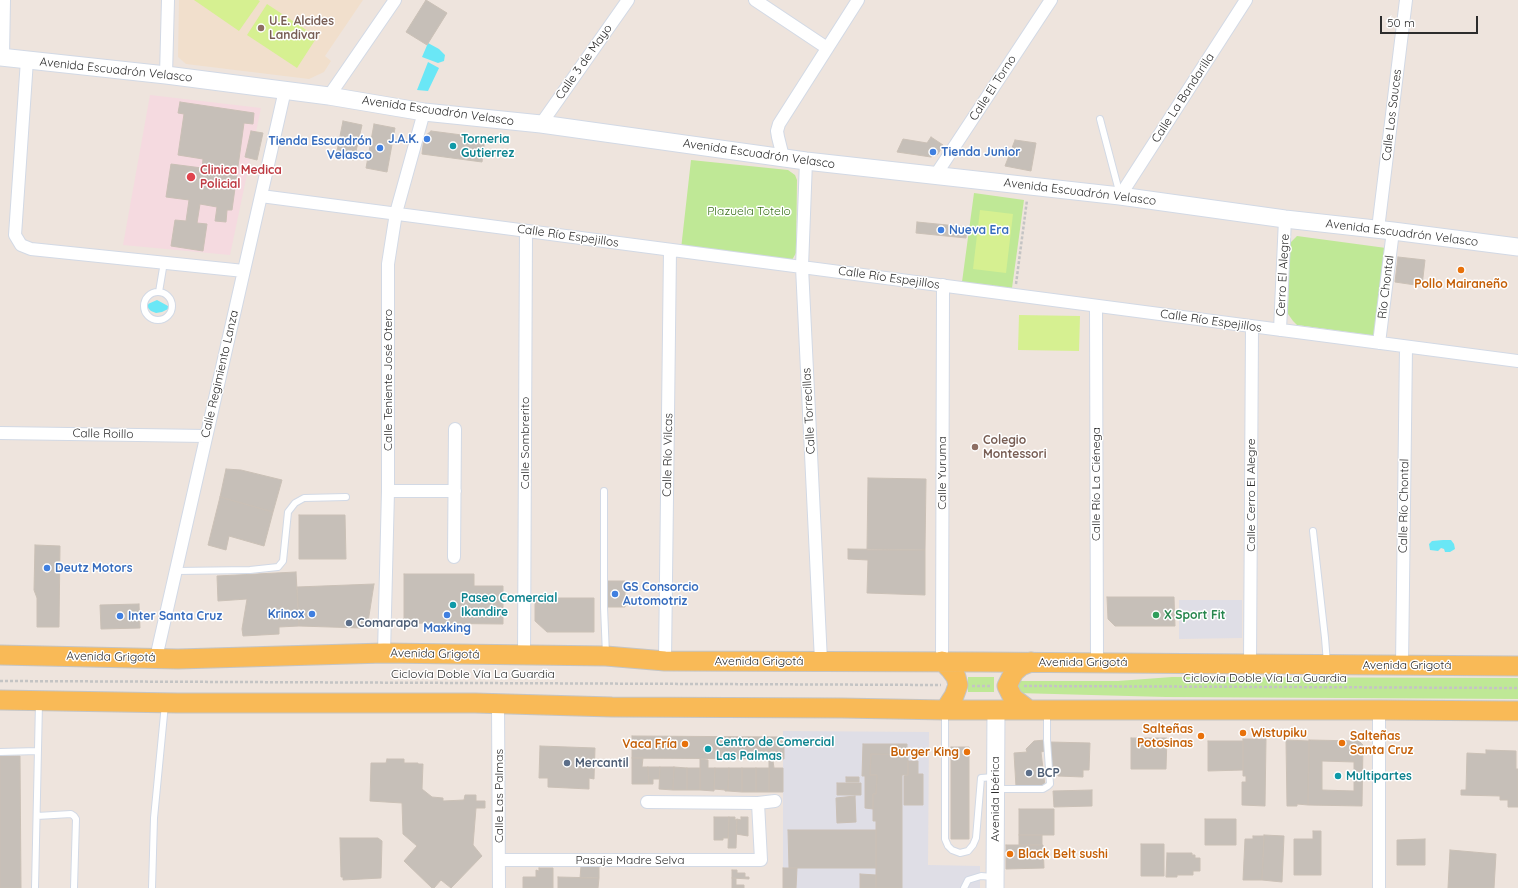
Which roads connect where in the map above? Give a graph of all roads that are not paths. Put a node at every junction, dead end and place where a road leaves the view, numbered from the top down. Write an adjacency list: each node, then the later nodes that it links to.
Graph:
1 (4, 0): 11 (street)
2 (168, 0): 13 (street)
3 (395, 0): 15 (street)
4 (628, 0): 18 (street, Calle 3 de Mayo)
5 (755, 0): 10 (street)
6 (858, 0): 10 (street)
7 (1052, 0): 21 (street, Calle El Torno)
8 (1246, 0): 23 (street, Calle La Bandarilla)
9 (1406, 0): 27 (street, Calle Los Sauces)
10 (827, 48): 19 (street)
11 (1, 57): 12 (street, Avenida Escuadrón Velasco)
12 (27, 60): 13 (street, Avenida Escuadrón Velasco); 30 (street)
13 (166, 75): 14 (street, Avenida Escuadrón Velasco)
14 (284, 90): 15 (street, Avenida Escuadrón Velasco); 22 (street, Calle Regimiento Lanza)
15 (329, 96): 16 (street, Avenida Escuadrón Velasco)
16 (424, 112): 18 (street, Avenida Escuadrón Velasco); 24 (street, Calle Teniente José Otero)
17 (1100, 119): 23 (lane)
18 (541, 124): 19 (street, Avenida Escuadrón Velasco)
19 (783, 157): 20 (street, Avenida Escuadrón Velasco)
20 (806, 161): 21 (street, Avenida Escuadrón Velasco); 31 (street, Calle Torrecillas)
21 (935, 176): 23 (street, Avenida Escuadrón Velasco)
22 (261, 196): 24 (street, Calle Río Espejillos); 32 (street, Calle Regimiento Lanza)
23 (1120, 196): 25 (street, Avenida Escuadrón Velasco)
24 (396, 213): 26 (street, Calle Río Espejillos); 44 (street, Calle Teniente José Otero)
25 (1285, 219): 27 (street, Avenida Escuadrón Velasco); 37 (street, Cerro El Alegre)
26 (526, 230): 29 (street, Calle Río Espejillos); 53 (street, Calle Sombrerito)
27 (1385, 230): 28 (street, Avenida Escuadrón Velasco); 38 (street, Río Chontal)
28 (1518, 246)
29 (670, 250): 31 (street, Calle Río Espejillos); 56 (street, Calle Río Vilcas)
30 (164, 262): 32 (street); 34 (lane)
31 (802, 267): 33 (street, Calle Río Espejillos); 57 (street, Calle Torrecillas)
32 (244, 271): 43 (street, Calle Regimiento Lanza)
33 (943, 286): 35 (street, Calle Río Espejillos); 58 (street, Calle Yuruma)
34 (159, 292): 34 (lane)
35 (1096, 306): 36 (street, Calle Río Espejillos); 60 (street, Calle Río La Ciénega)
36 (1252, 326): 37 (street, Calle Río Espejillos); 61 (street, Calle Cerro El Alegre)
37 (1280, 330): 38 (street, Calle Río Espejillos)
38 (1380, 343): 39 (street, Calle Río Espejillos)
39 (1406, 346): 40 (street, Calle Río Espejillos); 63 (street, Calle Río Chontal)
40 (1518, 361)
41 (455, 429): 45 (street)
42 (0, 433): 43 (street, Calle Roillo)
43 (206, 436): 50 (street, Calle Regimiento Lanza)
44 (388, 491): 45 (street); 51 (street, Calle Teniente José Otero)
45 (455, 491): 49 (street)
46 (604, 492): 54 (lane)
47 (346, 498): 50 (lane)
48 (1313, 531): 62 (lane)
49 (454, 557)
50 (176, 571): 55 (street, Calle Regimiento Lanza)
51 (384, 653): 53 (main road, Avenida Grigotá); 55 (main road, Avenida Grigotá)
52 (0, 655): 55 (main road, Avenida Grigotá)
53 (524, 656): 54 (main road, Avenida Grigotá)
54 (606, 656): 56 (main road, Avenida Grigotá)
55 (156, 658)
56 (665, 661): 57 (main road, Avenida Grigotá)
57 (821, 661): 58 (main road, Avenida Grigotá)
58 (942, 661): 59 (main road, Avenida Grigotá); 69 (main road)
59 (1031, 662): 60 (main road, Avenida Grigotá); 71 (main road)
60 (1097, 662): 61 (main road, Avenida Grigotá)
61 (1250, 664): 62 (main road, Avenida Grigotá)
62 (1327, 664): 63 (main road, Avenida Grigotá)
63 (1402, 665): 64 (main road, Avenida Grigotá)
64 (1518, 666)
65 (2, 701): 66 (main road)
66 (39, 702): 67 (main road); 74 (lane)
67 (165, 703): 68 (main road); 85 (lane)
68 (498, 704): 69 (main road); 81 (street, Calle Las Palmas)
69 (945, 710): 70 (main road); 76 (lane)
70 (996, 710): 71 (main road); 76 (street, Avenida Ibérica)
71 (1038, 710): 72 (main road); 76 (lane)
72 (1379, 710): 73 (main road); 88 (street)
73 (1518, 712)
74 (38, 751): 75 (lane); 80 (lane)
75 (0, 752)
76 (995, 783): 82 (street, Avenida Ibérica)
77 (775, 801): 79 (street)
78 (647, 802): 79 (street)
79 (758, 802): 81 (street, Pasaje Madre Selva)
80 (37, 816): 83 (lane); 84 (lane)
81 (499, 860): 86 (street, Calle Las Palmas)
82 (995, 882): 87 (lane)
83 (35, 888)
84 (74, 888)
85 (152, 888)
86 (499, 888)
87 (964, 888)
88 (1380, 888)

